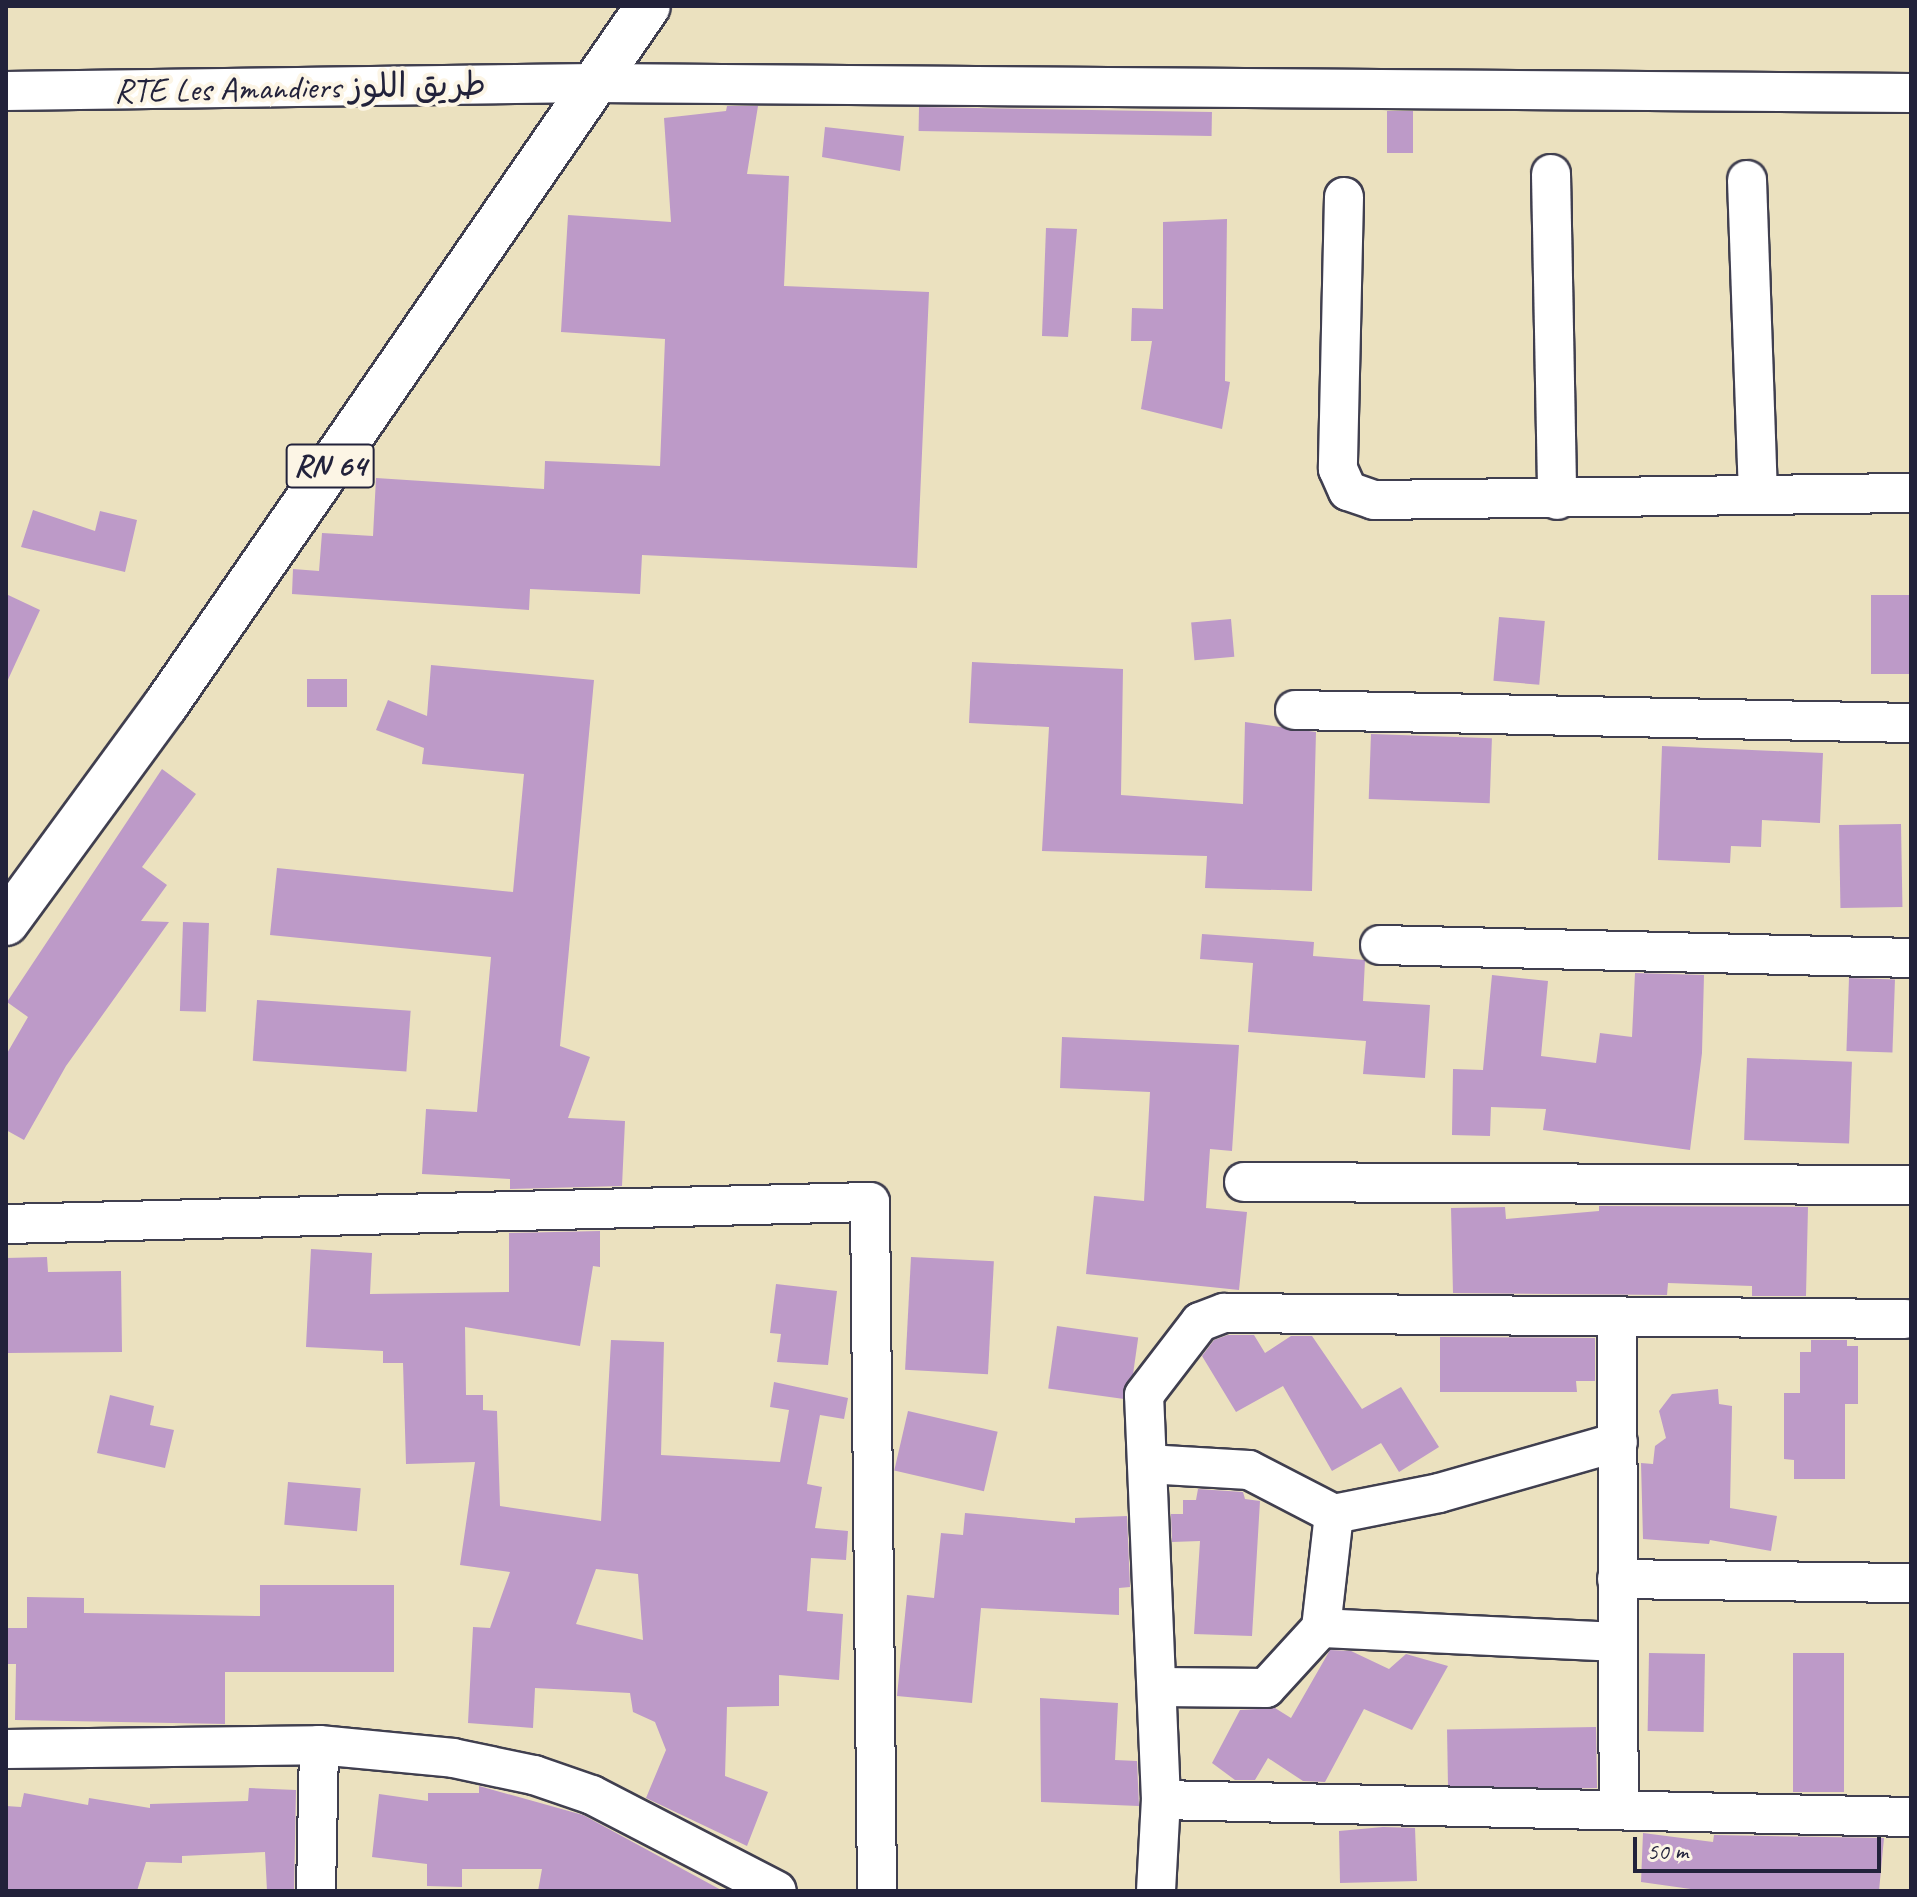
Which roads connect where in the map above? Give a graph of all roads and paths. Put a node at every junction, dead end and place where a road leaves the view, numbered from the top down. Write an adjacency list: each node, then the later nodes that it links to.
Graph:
1 (648, 6): 2 (main road, RN 64)
2 (595, 83): 3 (street, RTE Les Amandiers طريق اللوز); 4 (street, RTE Les Amandiers طريق اللوز); 13 (main road, RN 64)
3 (6, 91)
4 (1911, 93)
5 (1551, 174): 10 (street)
6 (1747, 180): 8 (street)
7 (1344, 197): 10 (street)
8 (1758, 493): 9 (street); 10 (street)
9 (1911, 493)
10 (1557, 500)
11 (1295, 710): 12 (street)
12 (1911, 723)
13 (6, 923)
14 (1380, 945): 15 (street)
15 (1911, 958)
16 (1244, 1182): 17 (street)
17 (1911, 1185)
18 (6, 1224): 36 (street)
19 (1617, 1317): 20 (street); 21 (street); 22 (street)
20 (1905, 1319)
21 (1618, 1442): 23 (street); 24 (street)
22 (1147, 1464): 23 (street); 28 (street)
23 (1334, 1514): 26 (street)
24 (1617, 1579): 25 (street); 27 (street)
25 (1911, 1583)
26 (1321, 1628): 27 (street); 28 (street)
27 (1616, 1642): 32 (street)
28 (1159, 1687): 31 (street)
29 (319, 1745): 30 (street); 34 (street); 35 (street)
30 (6, 1749)
31 (1161, 1800): 32 (street); 37 (street)
32 (1619, 1808): 33 (street)
33 (1911, 1817)
34 (316, 1891)
35 (777, 1891)
36 (877, 1891)
37 (1156, 1891)

